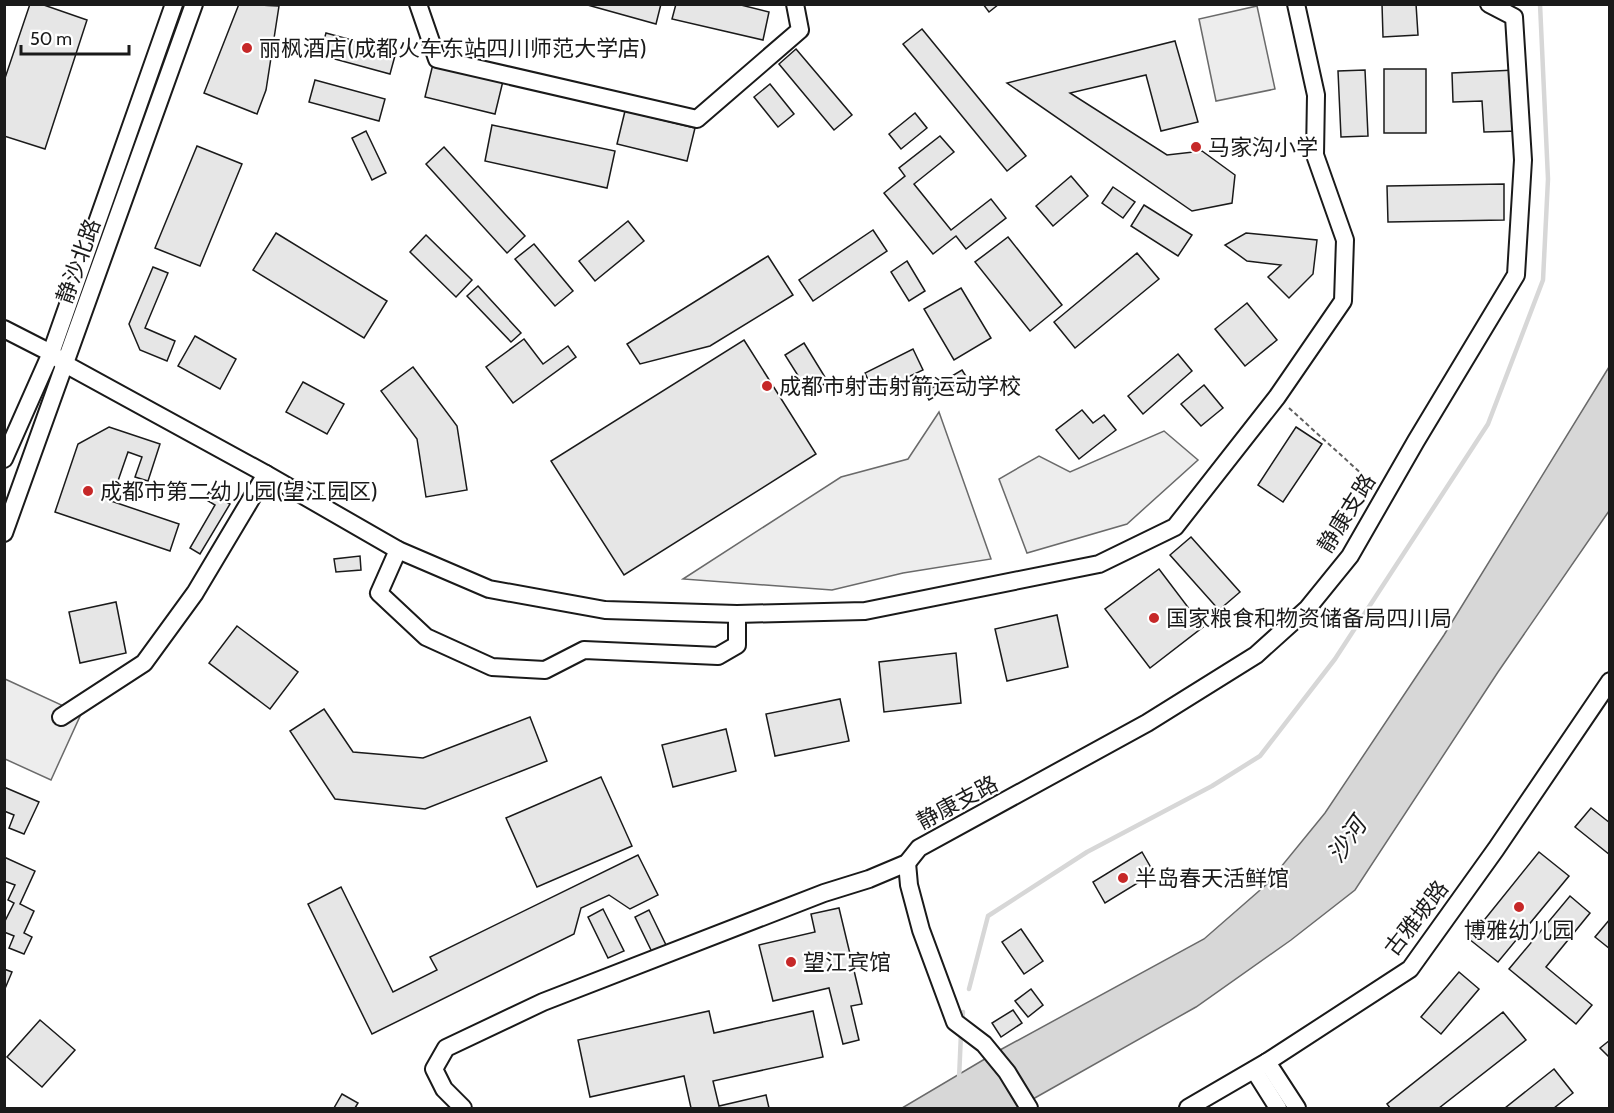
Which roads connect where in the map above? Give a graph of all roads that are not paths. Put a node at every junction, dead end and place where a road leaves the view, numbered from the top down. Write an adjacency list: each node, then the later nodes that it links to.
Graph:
1 (174, 4): 8 (street, 静沙北路)
2 (194, 4): 9 (street, 静沙北路)
3 (418, 4): 4 (street)
4 (795, 4)
5 (1296, 4): 14 (street)
6 (1489, 4): 17 (street, 静康支路)
7 (4, 329): 8 (street)
8 (51, 353): 9 (street); 10 (street, 静沙北路)
9 (65, 364): 11 (street); 12 (street, 静沙北路)
10 (4, 459)
11 (266, 474): 13 (street); 16 (street)
12 (4, 533)
13 (398, 550): 14 (street); 14 (street)
14 (737, 614)
15 (1610, 681): 18 (street, 古雅坡路)
16 (60, 717)
17 (907, 863): 19 (street, 静康支路); 20 (street, 静康支路)
18 (1260, 1066): 21 (street, 古雅坡路); 22 (street); 23 (street)
19 (463, 1108)
20 (1029, 1108)
21 (1188, 1108)
22 (1278, 1108)
23 (1297, 1108)

